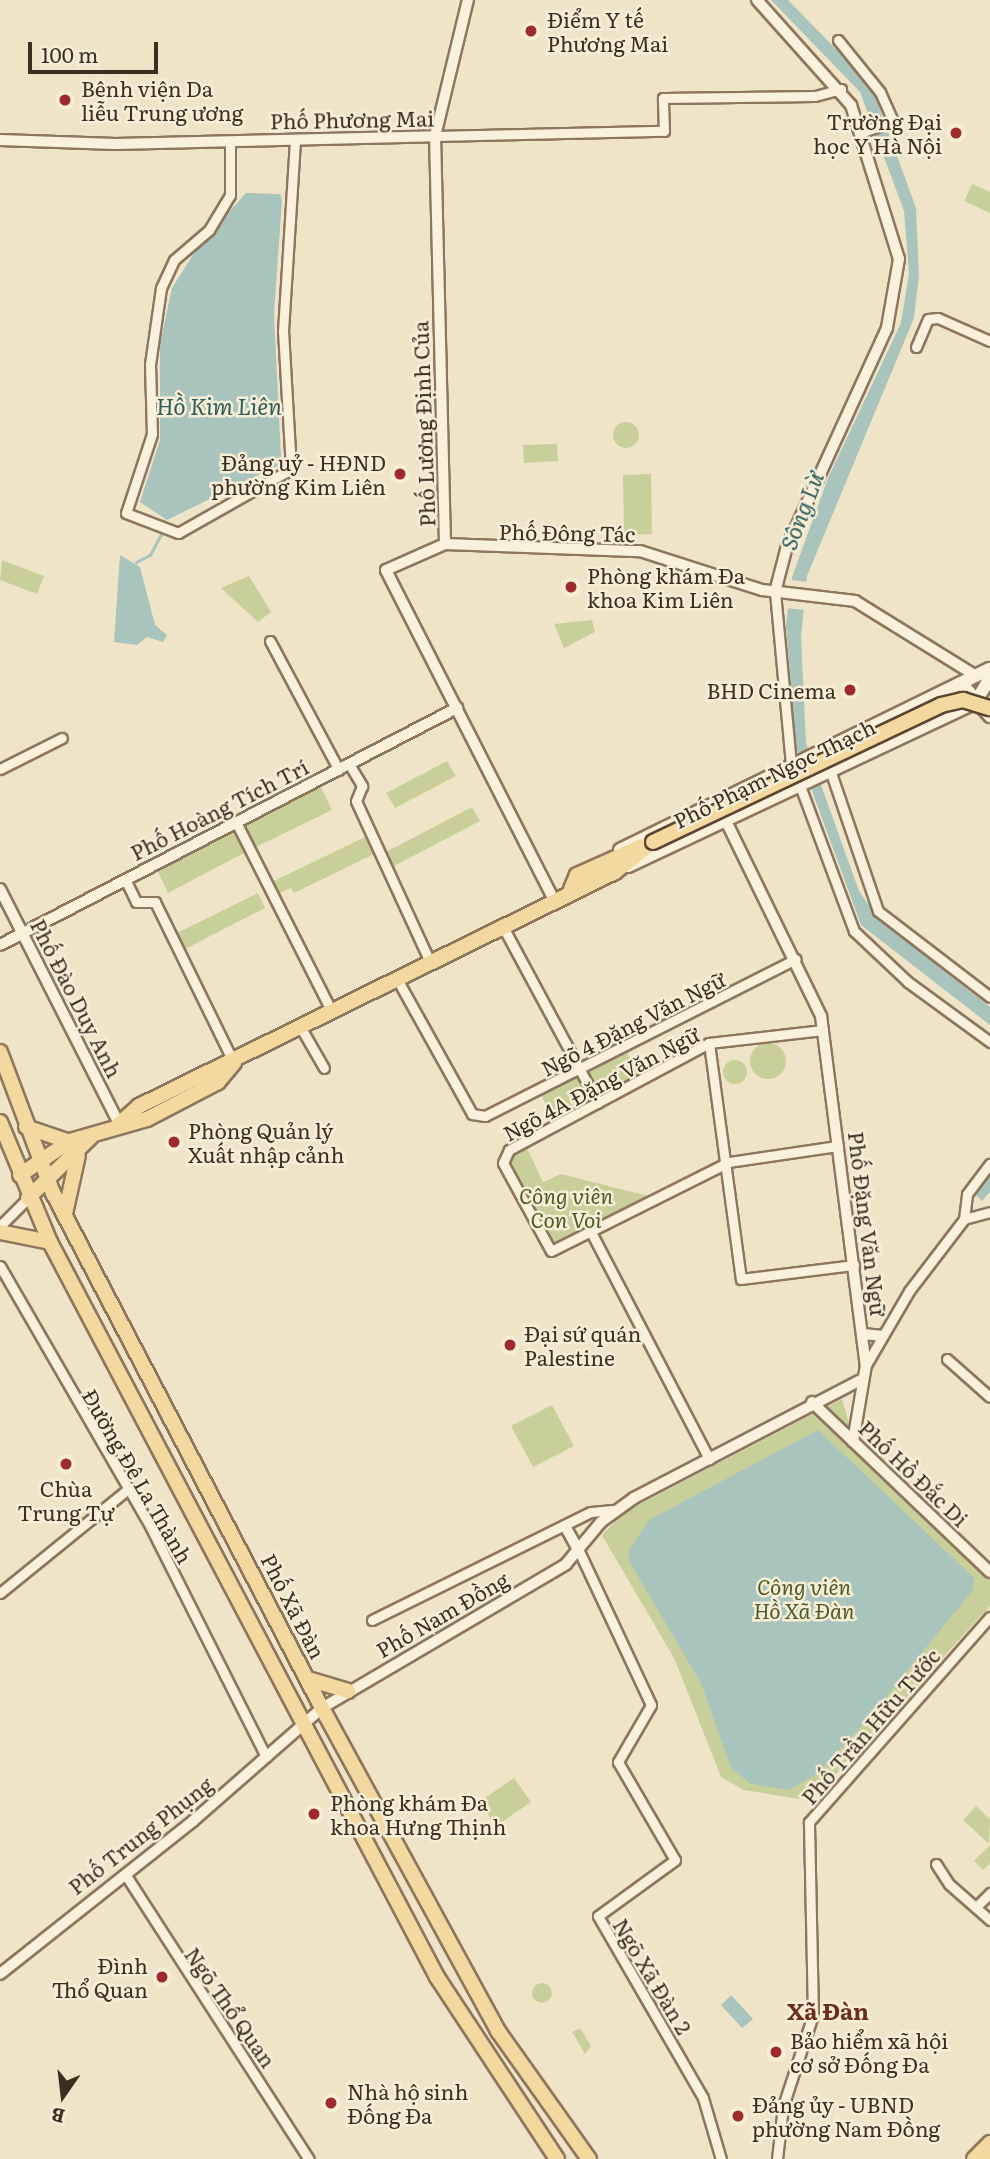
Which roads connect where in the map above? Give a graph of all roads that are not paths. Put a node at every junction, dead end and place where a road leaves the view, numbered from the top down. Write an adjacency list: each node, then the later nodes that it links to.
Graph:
1 (468, 0): 6 (street, Phố Lương Định Của)
2 (757, 0): 4 (street)
3 (838, 40): 5 (street)
4 (841, 89): 5 (street); 6 (street, Phố Phương Mai)
5 (866, 131): 13 (street)
6 (435, 136): 8 (street, Phố Phương Mai); 12 (street, Phố Lương Định Của)
7 (0, 140): 9 (street, Phố Phương Mai)
8 (295, 140): 9 (street, Phố Phương Mai); 9 (street)
9 (230, 141)
10 (990, 341): 11 (street)
11 (916, 347)
12 (445, 544): 13 (street, Phố Đông Tác); 20 (street, Phố Lương Định Của)
13 (780, 592): 15 (street, Phố Đông Tác); 26 (street)
14 (270, 641): 27 (street)
15 (958, 666): 17 (street, Phố Đông Tác); 18 (street)
16 (990, 669): 17 (main road, Phố Phạm Ngọc Thạch)
17 (986, 681): 18 (main road, Phố Phạm Ngọc Thạch); 19 (main road)
18 (962, 684): 19 (main road); 22 (main road, Phố Phạm Ngọc Thạch)
19 (975, 703): 23 (main road); 24 (main road, Phố Phạm Ngọc Thạch)
20 (457, 708): 27 (street, Phố Hoàng Tích Trí); 39 (street, Phố Lương Định Của)
21 (990, 708): 33 (main road, bridge)
22 (905, 709): 24 (main road); 26 (main road, Phố Phạm Ngọc Thạch)
23 (990, 716)
24 (915, 728): 29 (main road, Phố Phạm Ngọc Thạch)
25 (62, 738): 28 (street)
26 (793, 763): 34 (main road, Phố Phạm Ngọc Thạch)
27 (344, 767): 32 (street, Phố Hoàng Tích Trí); 44 (street)
28 (0, 769)
29 (830, 770): 30 (main road, Phố Phạm Ngọc Thạch); 46 (street)
30 (799, 783): 31 (main road, Phố Phạm Ngọc Thạch); 50 (street)
31 (725, 819): 35 (main road, Phố Phạm Ngọc Thạch); 43 (street, Phố Đặng Văn Ngữ)
32 (236, 822): 36 (street, Phố Hoàng Tích Trí); 47 (street)
33 (653, 842): 34 (main road); 35 (main road)
34 (607, 858): 38 (main road, Phố Phạm Ngọc Thạch)
35 (615, 872): 38 (main road, Phố Phạm Ngọc Thạch)
36 (125, 879): 41 (street, Phố Hoàng Tích Trí); 53 (street)
37 (0, 889): 41 (street, Phố Đào Duy Anh)
38 (571, 889): 39 (main road, Phố Phạm Ngọc Thạch)
39 (553, 898): 40 (main road, Phố Phạm Ngọc Thạch)
40 (502, 925): 44 (main road, Phố Phạm Ngọc Thạch); 55 (street)
41 (21, 933): 42 (street, Phố Hoàng Tích Trí); 58 (street, Phố Đào Duy Anh)
42 (0, 946)
43 (796, 959): 49 (street, Phố Đặng Văn Ngữ); 55 (street, Ngõ 4 Đặng Văn Ngữ)
44 (430, 961): 45 (main road, Phố Phạm Ngọc Thạch)
45 (397, 979): 47 (main road, Phố Phạm Ngọc Thạch); 55 (street, Ngõ 4 Đặng Văn Ngữ)
46 (990, 997)
47 (332, 1012): 48 (main road, Phố Phạm Ngọc Thạch)
48 (301, 1028): 53 (main road, Phố Phạm Ngọc Thạch); 54 (street)
49 (823, 1030): 51 (street, Ngõ 4A Đặng Văn Ngữ); 62 (street, Phố Đặng Văn Ngữ)
50 (990, 1042)
51 (709, 1043): 56 (street, Ngõ 4A Đặng Văn Ngữ); 65 (street)
52 (0, 1052): 59 (main road, Phố Xã Đàn)
53 (234, 1063): 58 (main road, Phố Phạm Ngọc Thạch)
54 (324, 1068)
55 (580, 1071): 56 (street)
56 (598, 1103): 74 (street, Ngõ 4A Đặng Văn Ngữ)
57 (0, 1122): 67 (main road)
58 (119, 1124): 60 (main road, Phố Phạm Ngọc Thạch)
59 (26, 1127): 61 (main road); 64 (main road, Phố Xã Đàn)
60 (91, 1137): 61 (main road, Phố Phạm Ngọc Thạch); 63 (main road, Phố Phạm Ngọc Thạch)
61 (70, 1141): 64 (main road, Phố Phạm Ngọc Thạch)
62 (838, 1146): 65 (street); 77 (street, Phố Đặng Văn Ngữ)
63 (78, 1155): 68 (main road, Phố Phạm Ngọc Thạch); 71 (main road)
64 (38, 1159): 67 (main road, Phố Phạm Ngọc Thạch); 68 (main road, Phố Xã Đàn)
65 (729, 1162): 74 (street); 77 (street)
66 (990, 1164): 72 (street)
67 (20, 1175): 69 (main road)
68 (47, 1180): 69 (main road, Phố Phạm Ngọc Thạch); 71 (main road, Phố Xã Đàn)
69 (28, 1198): 73 (street); 76 (main road)
70 (990, 1212): 72 (street)
71 (65, 1214): 79 (main road, Phố Xã Đàn)
72 (964, 1219): 82 (street)
73 (0, 1226)
74 (591, 1231): 89 (street)
75 (0, 1232): 76 (main road)
76 (50, 1242): 80 (main road)
77 (853, 1265): 81 (street, Phố Đặng Văn Ngữ)
78 (0, 1266): 90 (street, Đường Đê La Thành)
79 (118, 1317): 80 (main road); 98 (main road, Phố Xã Đàn)
80 (95, 1331): 101 (main road)
81 (863, 1334): 82 (street); 84 (street, Phố Đặng Văn Ngữ)
82 (883, 1336): 84 (street)
83 (947, 1359): 86 (street)
84 (866, 1365): 85 (street, Phố Đặng Văn Ngữ)
85 (859, 1381): 87 (street); 88 (street, Phố Đặng Văn Ngữ)
86 (990, 1397)
87 (812, 1402): 88 (street, Phố Hồ Đắc Di); 89 (street)
88 (853, 1441): 94 (street, Phố Hồ Đắc Di)
89 (709, 1459): 91 (street)
90 (128, 1489): 95 (street); 102 (street, Đường Đê La Thành)
91 (615, 1510): 92 (street); 93 (street)
92 (565, 1525): 93 (street); 97 (street)
93 (578, 1549): 99 (street, Phố Nam Đồng); 113 (street, Ngõ Xã Đàn 2)
94 (990, 1572)
95 (0, 1593)
96 (990, 1617): 114 (street, Phố Trần Hữu Tước)
97 (372, 1620)
98 (308, 1679): 99 (main road); 100 (main road, Phố Xã Đàn)
99 (348, 1692): 100 (street, Phố Nam Đồng)
100 (322, 1708): 101 (street, Phố Nam Đồng); 112 (main road, Phố Xã Đàn)
101 (302, 1725): 102 (street, Phố Trung Phụng); 111 (main road)
102 (265, 1757): 104 (street, Phố Trung Phụng)
103 (936, 1864): 106 (street)
104 (125, 1874): 108 (street, Phố Trung Phụng); 110 (street, Ngõ Thổ Quan)
105 (990, 1893): 106 (street)
106 (976, 1907): 107 (street)
107 (990, 1920)
108 (0, 1974)
109 (990, 2143): 115 (main road)
110 (309, 2159)
111 (557, 2159)
112 (589, 2159)
113 (721, 2159)
114 (777, 2159)
115 (974, 2159)

